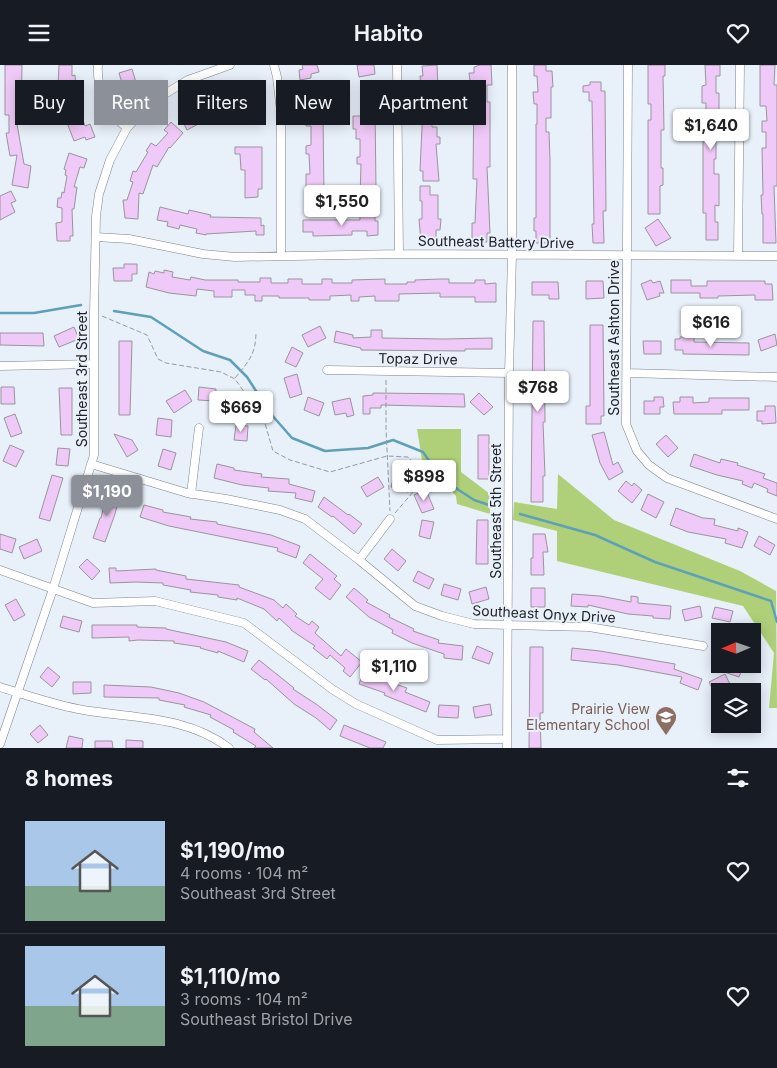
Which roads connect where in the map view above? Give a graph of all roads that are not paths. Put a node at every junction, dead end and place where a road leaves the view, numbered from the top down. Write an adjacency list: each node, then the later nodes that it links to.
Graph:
1 (98, 65): 8 (street)
2 (230, 65): 8 (street, Southeast 3rd Street)
3 (274, 65): 11 (street)
4 (397, 65): 10 (street)
5 (512, 65): 12 (street, Southeast 5th Street)
6 (628, 65): 13 (street, Southeast Ashton Drive)
7 (740, 65): 14 (street)
8 (127, 128): 9 (street, Southeast 3rd Street)
9 (96, 237): 11 (street, Southeast Battery Drive); 16 (street, Southeast 3rd Street)
10 (399, 254): 11 (street, Southeast Battery Drive); 12 (street, Southeast Battery Drive)
11 (281, 255)
12 (512, 255): 13 (street, Southeast Battery Drive); 19 (street, Southeast 5th Street)
13 (627, 256): 14 (street, Southeast Battery Drive); 20 (street, Southeast Ashton Drive)
14 (738, 256): 15 (street, Southeast Battery Drive)
15 (777, 256)
16 (94, 365): 17 (street); 23 (street, Southeast 3rd Street)
17 (0, 366)
18 (327, 371): 19 (street, Topaz Drive)
19 (509, 373): 30 (street, Southeast 5th Street)
20 (627, 373): 21 (street); 26 (street, Southeast Ashton Drive)
21 (777, 377)
22 (198, 428): 24 (street)
23 (91, 464): 24 (street, Southeast Onyx Drive); 29 (street, Southeast 3rd Street)
24 (191, 494): 27 (street, Southeast Onyx Drive)
25 (390, 519): 27 (street)
26 (777, 519)
27 (359, 560): 30 (street, Southeast Onyx Drive)
28 (0, 570): 29 (street)
29 (53, 589): 33 (street, Southeast 3rd Street); 34 (street)
30 (508, 625): 31 (street, Southeast Onyx Drive); 34 (street, Southeast 5th Street)
31 (703, 646)
32 (0, 687): 33 (street)
33 (17, 692): 35 (street, Southeast 3rd Street); 36 (street)
34 (508, 739): 37 (street, Southeast 5th Street)
35 (0, 744)
36 (229, 748)
37 (507, 748)

